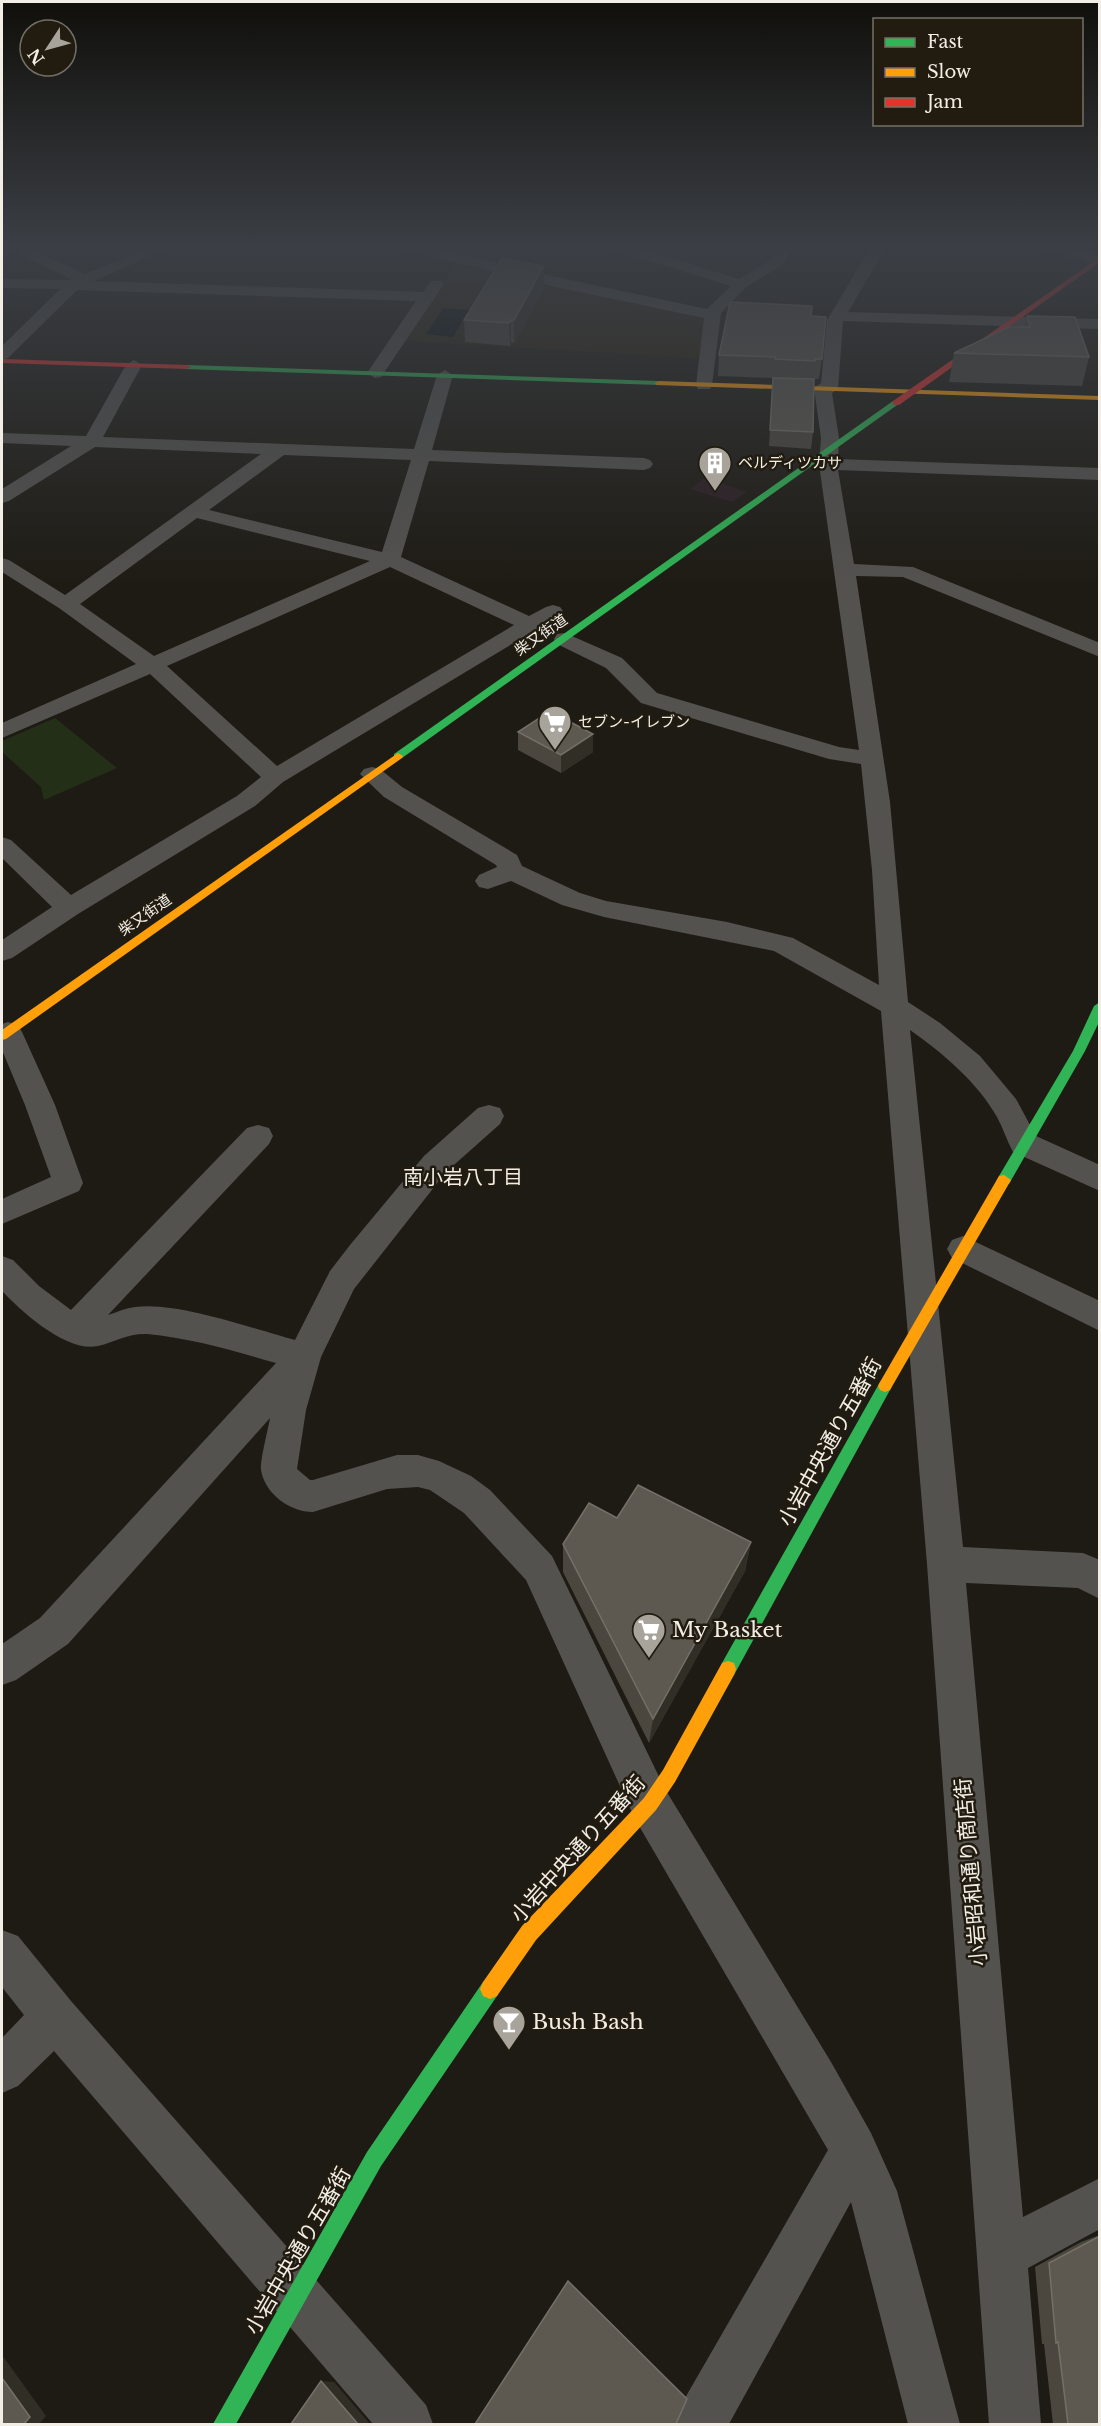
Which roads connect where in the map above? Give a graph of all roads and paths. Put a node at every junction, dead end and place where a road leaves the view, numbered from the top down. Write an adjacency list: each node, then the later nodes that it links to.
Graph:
1 (384, 360): 7 (street)
2 (707, 360): 9 (street)
3 (828, 360): 10 (street, 小岩昭和通り商店街)
4 (956, 360): 11 (main road, 柴又街道)
5 (2, 361): 6 (main road)
6 (134, 365): 7 (main road); 14 (street)
7 (375, 373): 8 (main road)
8 (444, 375): 9 (main road); 16 (street)
9 (704, 385): 10 (main road)
10 (826, 389): 11 (main road); 17 (street, 小岩昭和通り商店街)
11 (911, 392): 12 (main road); 17 (main road, 柴又街道)
12 (1100, 398)
13 (2, 438): 14 (street)
14 (92, 441): 15 (street); 20 (street)
15 (280, 449): 16 (street); 21 (street)
16 (423, 454): 18 (street); 22 (street)
17 (829, 457): 19 (street); 24 (street, 小岩昭和通り商店街); 28 (main road, 柴又街道)
18 (644, 464)
19 (1100, 474)
20 (2, 497)
21 (195, 512): 22 (street); 25 (street)
22 (390, 560): 27 (street); 30 (street)
23 (2, 564): 25 (street)
24 (843, 570): 29 (street); 32 (street, 小岩昭和通り商店街)
25 (66, 604): 30 (street)
26 (553, 611): 27 (street)
27 (528, 624): 34 (street)
28 (565, 639): 32 (street); 33 (main road, 柴又街道)
29 (1100, 651)
30 (154, 666): 31 (street); 34 (street)
31 (2, 731)
32 (871, 758): 38 (street, 小岩昭和通り商店街)
33 (372, 774): 38 (street); 40 (main road, 柴又街道)
34 (275, 777): 36 (street)
35 (2, 845): 36 (street)
36 (69, 908): 37 (street)
37 (2, 952)
38 (894, 1005): 43 (street); 49 (street, 小岩昭和通り商店街)
39 (1100, 1006): 43 (main road, 小岩中央通り五番街)
40 (5, 1034): 45 (street)
41 (489, 1116): 51 (street)
42 (258, 1136): 50 (street)
43 (1024, 1144): 44 (street); 46 (main road, 小岩中央通り五番街)
44 (1100, 1179)
45 (2, 1212)
46 (963, 1249): 48 (street); 49 (main road, 小岩中央通り五番街)
47 (2, 1269): 50 (street)
48 (1100, 1317)
49 (923, 1320): 52 (street, 小岩昭和通り商店街); 55 (main road, 小岩中央通り五番街)
50 (74, 1329): 51 (street)
51 (304, 1357): 54 (street); 55 (street)
52 (946, 1564): 53 (street); 61 (street, 小岩昭和通り商店街)
53 (1100, 1581)
54 (2, 1666)
55 (650, 1804): 59 (street); 62 (main road, 小岩中央通り五番街)
56 (2, 1952): 57 (street)
57 (55, 2017): 58 (street); 62 (street)
58 (2, 2070)
59 (854, 2151): 65 (street); 66 (street)
60 (1100, 2202): 61 (street)
61 (1002, 2255): 67 (street, 小岩昭和通り商店街)
62 (296, 2298): 63 (main road, 小岩中央通り五番街); 64 (street)
63 (224, 2424)
64 (407, 2424)
65 (700, 2424)
66 (934, 2424)
67 (1015, 2424)

